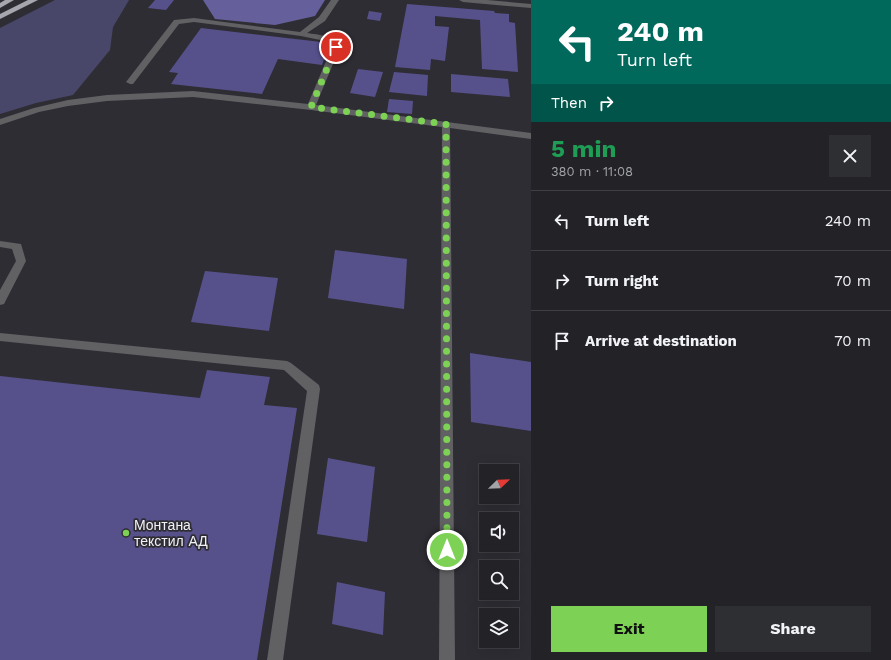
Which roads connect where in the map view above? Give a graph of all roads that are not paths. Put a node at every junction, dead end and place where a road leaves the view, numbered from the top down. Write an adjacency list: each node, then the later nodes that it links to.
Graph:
1 (10, 0): 7 (highway)
2 (16, 0): 7 (highway)
3 (34, 0): 8 (highway)
4 (335, 0): 9 (lane)
5 (463, 0): 6 (lane)
6 (531, 6)
7 (0, 7)
8 (0, 17)
9 (301, 34): 10 (lane); 11 (lane)
10 (130, 82)
11 (311, 107): 12 (lane); 13 (lane)
12 (0, 122)
13 (446, 124): 14 (lane); 19 (lane)
14 (531, 136)
15 (0, 244): 16 (lane)
16 (0, 301)
17 (0, 337): 18 (lane)
18 (275, 660)
19 (447, 660)

